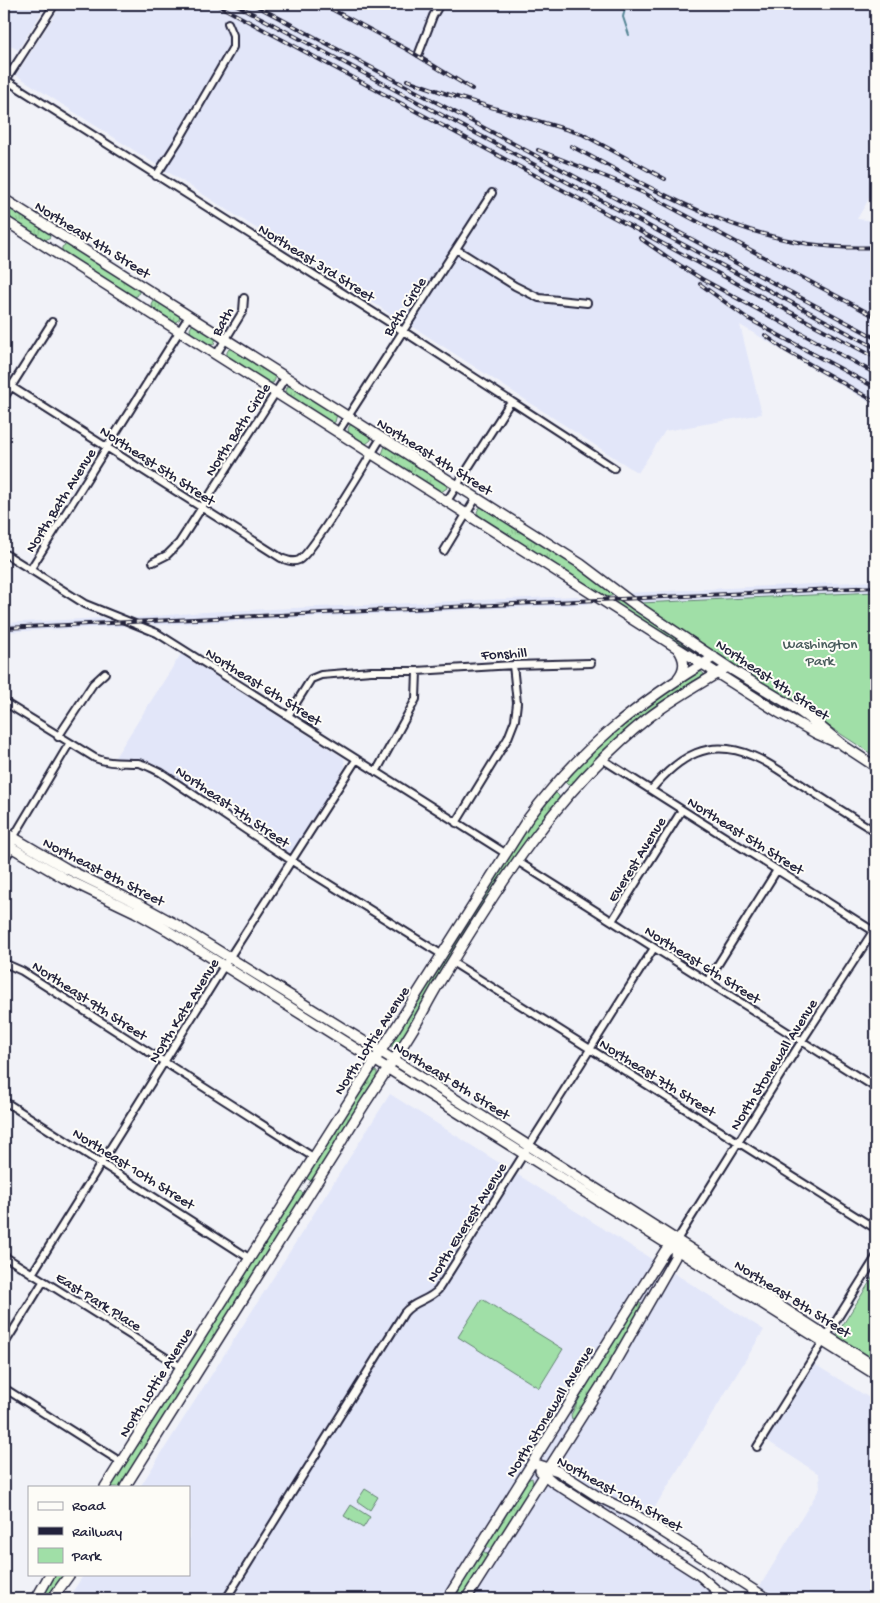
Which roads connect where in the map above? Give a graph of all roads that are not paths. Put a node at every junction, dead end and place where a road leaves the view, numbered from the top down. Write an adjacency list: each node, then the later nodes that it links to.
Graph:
1 (55, 4): 5 (street)
2 (440, 4): 4 (street)
3 (228, 22): 6 (street)
4 (419, 53)
5 (5, 82): 6 (street, Northeast 3rd Street)
6 (156, 176): 19 (street, Northeast 3rd Street)
7 (492, 194): 11 (street, Bath Circle)
8 (4, 199): 10 (main road, Northeast 4th Street)
9 (4, 220): 12 (main road, Northeast 4th Street)
10 (60, 235): 12 (main road); 13 (main road, Northeast 4th Street)
11 (456, 249): 15 (street); 19 (street, Bath Circle)
12 (51, 250): 16 (main road, Northeast 4th Street)
13 (149, 291): 16 (main road); 17 (main road, Northeast 4th Street)
14 (244, 298): 21 (street, Bath)
15 (587, 303)
16 (140, 306): 20 (main road, Northeast 4th Street)
17 (189, 316): 20 (street, North Bath Avenue); 21 (main road, Northeast 4th Street)
18 (52, 322): 25 (street)
19 (403, 331): 28 (street, Northeast 3rd Street); 29 (street, Bath Circle)
20 (180, 332): 22 (main road, Northeast 4th Street); 32 (street, North Bath Avenue)
21 (226, 340): 22 (street, Bath); 23 (main road, Northeast 4th Street)
22 (216, 355): 26 (main road, Northeast 4th Street)
23 (285, 378): 26 (street, North Bath Circle); 29 (main road, Northeast 4th Street)
24 (4, 382): 25 (street, Northeast 5th Street)
25 (11, 386): 27 (street); 32 (street, Northeast 5th Street)
26 (276, 392): 30 (main road, Northeast 4th Street); 38 (street, North Bath Circle)
27 (4, 398)
28 (511, 401): 34 (street, Northeast 3rd Street); 35 (street)
29 (347, 417): 30 (street, Bath Circle); 31 (main road, Northeast 4th Street)
30 (338, 432): 33 (main road, Northeast 4th Street)
31 (381, 438): 33 (street); 35 (main road, Northeast 4th Street)
32 (108, 447): 38 (street, Northeast 5th Street); 43 (street, North Bath Avenue)
33 (371, 453): 37 (main road, Northeast 4th Street); 38 (street, Northeast 5th Street)
34 (614, 468)
35 (457, 486): 36 (main road, Northeast 4th Street); 37 (street)
36 (476, 498): 39 (street); 45 (main road, Northeast 4th Street)
37 (447, 501): 39 (main road, Northeast 4th Street)
38 (201, 508): 42 (street, North Bath Circle)
39 (467, 513): 40 (street); 44 (main road, Northeast 4th Street)
40 (444, 551)
41 (4, 553): 43 (street, Northeast 6th Street)
42 (153, 562)
43 (30, 570): 55 (street, Northeast 6th Street)
44 (677, 648): 48 (main road, Northeast 4th Street); 53 (main road)
45 (714, 656): 48 (main road, North Lottie Avenue); 49 (main road, Northeast 4th Street)
46 (514, 664): 47 (street, Fonshill); 50 (street, Fonshill); 65 (street)
47 (591, 664)
48 (702, 664): 52 (main road, Northeast 4th Street); 53 (main road, North Lottie Avenue)
49 (728, 667): 52 (main road, North Lottie Avenue); 58 (main road, Northeast 4th Street)
50 (417, 670): 55 (street); 62 (street)
51 (105, 673): 56 (street)
52 (717, 674): 58 (main road, Northeast 4th Street); 59 (main road, North Lottie Avenue)
53 (676, 680): 70 (main road, North Lottie Avenue)
54 (4, 702): 56 (street, Northeast 7th Street)
55 (288, 716): 60 (street, Northeast 6th Street)
56 (58, 737): 57 (street, Northeast 7th Street)
57 (69, 744): 68 (street); 72 (street, Northeast 7th Street)
58 (844, 746): 61 (main road, Northeast 4th Street)
59 (602, 759): 63 (street, Northeast 5th Street); 73 (main road, North Lottie Avenue)
60 (356, 760): 62 (street, Northeast 6th Street); 72 (street, North Kate Avenue)
61 (876, 767)
62 (376, 772): 65 (street, Northeast 6th Street)
63 (651, 790): 64 (street, Northeast 5th Street); 67 (street)
64 (682, 810): 74 (street, Northeast 5th Street); 75 (street, Everest Avenue)
65 (456, 823): 70 (street, Northeast 6th Street)
66 (4, 832): 68 (main road, Northeast 8th Street)
67 (876, 832)
68 (13, 838): 69 (street); 79 (main road, Northeast 8th Street)
69 (8, 846): 71 (street); 79 (main road, Northeast 8th Street)
70 (505, 853): 78 (main road, North Lottie Avenue)
71 (4, 860)
72 (292, 861): 78 (street, Northeast 7th Street); 79 (street, North Kate Avenue)
73 (517, 861): 75 (street, Northeast 6th Street); 80 (main road, North Lottie Avenue)
74 (777, 870): 76 (street, Northeast 5th Street); 82 (street)
75 (612, 921): 77 (street, Northeast 6th Street)
76 (875, 930): 83 (street, North Stonewall Avenue)
77 (654, 948): 82 (street, Northeast 6th Street); 84 (street, North Everest Avenue)
78 (441, 954): 85 (main road, North Lottie Avenue)
79 (227, 962): 85 (main road, Northeast 8th Street); 87 (main road, Northeast 8th Street); 88 (street, North Kate Avenue)
80 (452, 962): 84 (street, Northeast 7th Street); 86 (main road, North Lottie Avenue)
81 (4, 963): 88 (street, Northeast 9th Street)
82 (707, 982): 83 (street, Northeast 6th Street)
83 (802, 1041): 90 (street, Northeast 6th Street); 92 (street, North Stonewall Avenue)
84 (591, 1050): 92 (street, Northeast 7th Street); 93 (street, North Everest Avenue)
85 (381, 1052): 86 (main road, Northeast 8th Street); 87 (main road, North Lottie Avenue)
86 (394, 1060): 89 (main road, North Lottie Avenue); 93 (main road, Northeast 8th Street)
87 (374, 1061): 89 (main road, Northeast 8th Street); 94 (main road, North Lottie Avenue)
88 (165, 1063): 94 (street, Northeast 9th Street); 95 (street, North Kate Avenue)
89 (387, 1069): 93 (main road, Northeast 8th Street); 114 (main road, North Lottie Avenue)
90 (876, 1088)
91 (4, 1102): 95 (street, Northeast 10th Street)
92 (739, 1143): 96 (street, Northeast 7th Street); 97 (street, North Stonewall Avenue)
93 (526, 1150): 97 (main road, Northeast 8th Street); 119 (street, North Everest Avenue)
94 (314, 1156): 100 (main road, North Lottie Avenue)
95 (101, 1164): 100 (street, Northeast 10th Street); 101 (street, North Kate Avenue)
96 (876, 1229)
97 (674, 1245): 103 (main road, Northeast 8th Street); 111 (main road, North Stonewall Avenue); 112 (main road, North Stonewall Avenue)
98 (4, 1256): 101 (street, East Park Place)
99 (876, 1257): 103 (street)
100 (249, 1258): 105 (main road, North Lottie Avenue)
101 (32, 1274): 102 (street, East Park Place)
102 (44, 1282): 104 (street); 105 (street, East Park Place)
103 (825, 1339): 106 (main road, Northeast 8th Street); 107 (main road, Northeast 8th Street); 109 (street)
104 (4, 1345)
105 (181, 1367): 110 (main road, North Lottie Avenue)
106 (876, 1367)
107 (876, 1375)
108 (4, 1388): 110 (street)
109 (757, 1447)
110 (121, 1462): 113 (main road, North Lottie Avenue)
111 (532, 1463): 112 (main road, Northeast 10th Street); 120 (main road, North Stonewall Avenue)
112 (547, 1471): 121 (main road, North Stonewall Avenue); 122 (main road, Northeast 10th Street); 123 (main road, Northeast 10th Street)
113 (106, 1486)
114 (126, 1486)
115 (49, 1576): 117 (main road)
116 (69, 1576): 118 (main road)
117 (36, 1599)
118 (52, 1599)
119 (226, 1599)
120 (447, 1599)
121 (466, 1599)
122 (730, 1599)
123 (768, 1599)

